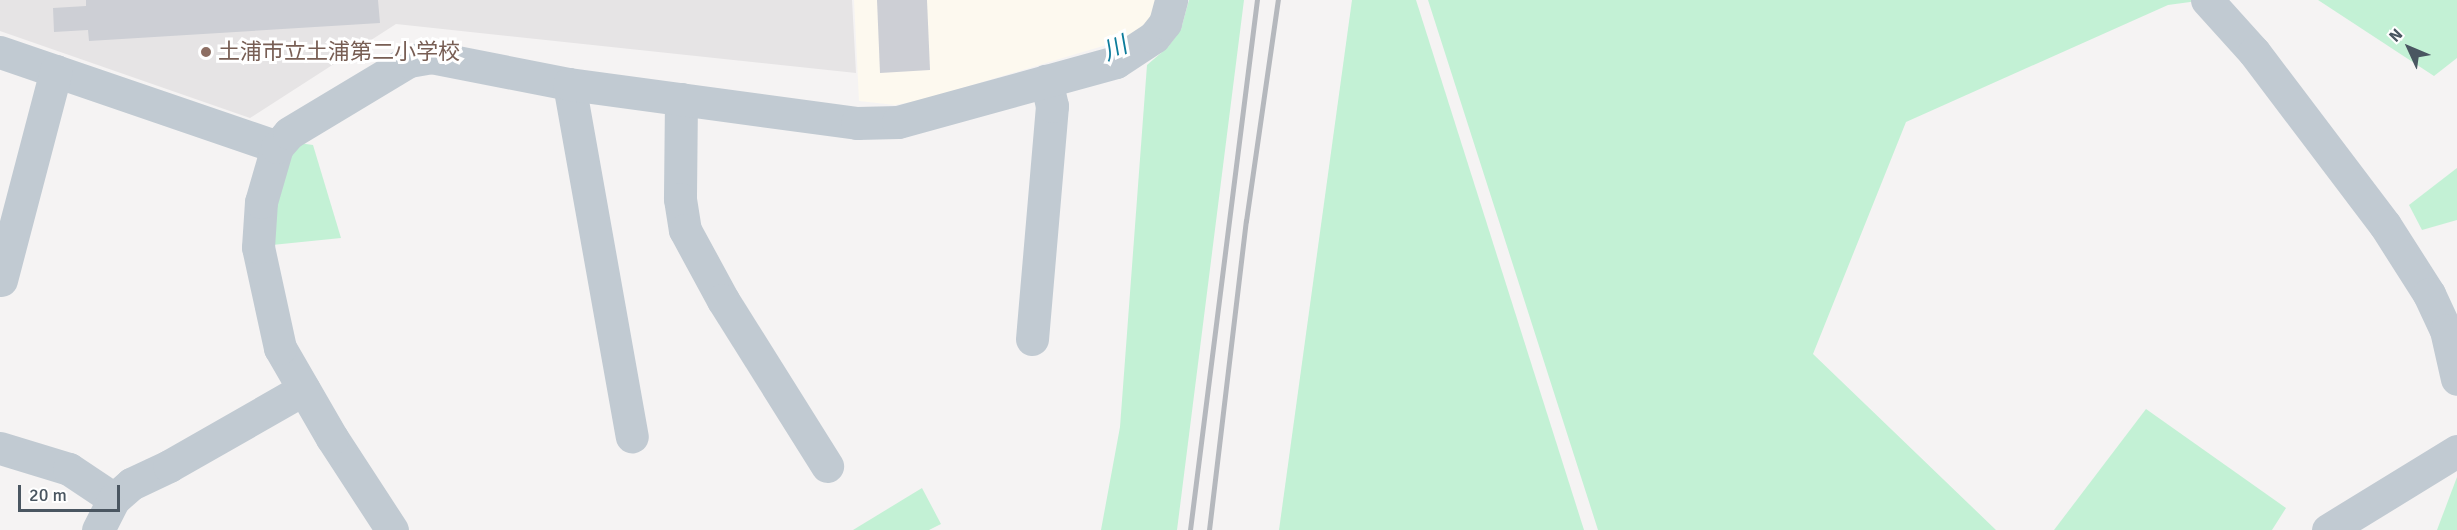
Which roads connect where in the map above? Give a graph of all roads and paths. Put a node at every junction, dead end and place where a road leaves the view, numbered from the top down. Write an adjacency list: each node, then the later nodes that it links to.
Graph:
1 (1171, 0): 5 (street)
2 (2207, 0): 11 (street)
3 (0, 52): 4 (street)
4 (56, 71): 8 (street); 9 (street)
5 (1046, 81): 7 (street); 10 (street)
6 (568, 84): 7 (street); 8 (street); 13 (street)
7 (681, 99): 16 (street)
8 (277, 147): 12 (street)
9 (1, 280)
10 (1032, 339)
11 (2457, 379)
12 (304, 389): 17 (street); 19 (street)
13 (632, 436)
14 (0, 448): 17 (street)
15 (2457, 451): 20 (street)
16 (827, 466)
17 (114, 499): 18 (street)
18 (98, 530)
19 (392, 530)
20 (2328, 530)

